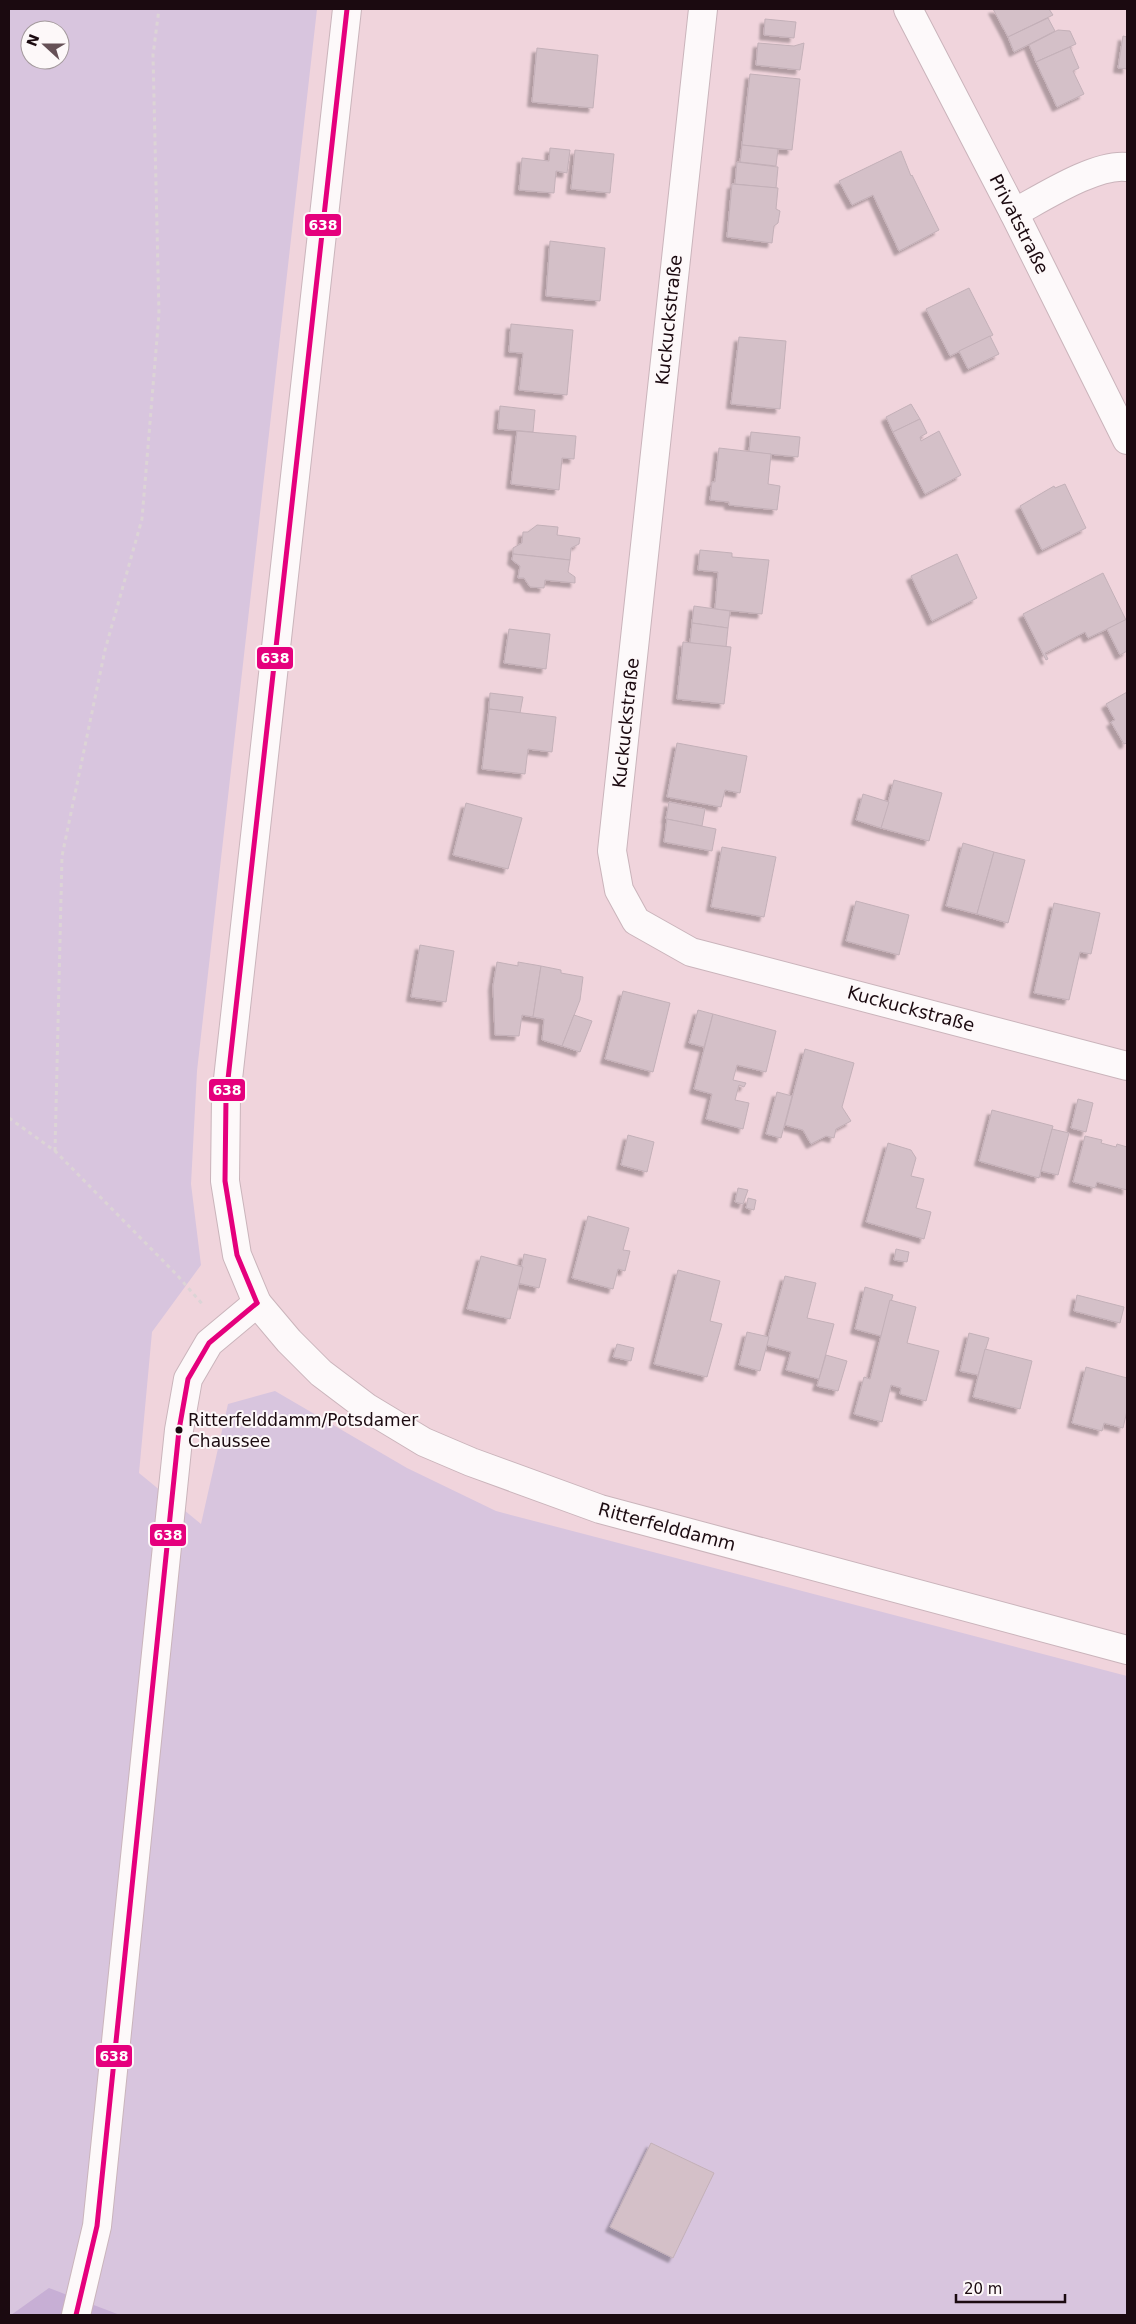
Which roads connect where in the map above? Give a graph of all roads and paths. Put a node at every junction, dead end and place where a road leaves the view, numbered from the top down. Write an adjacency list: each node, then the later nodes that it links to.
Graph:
1 (159, 9): 10 (path)
2 (347, 9): 11 (main road, Ritterfelddamm)
3 (703, 9): 8 (main road, Kuckuckstraße)
4 (908, 9): 6 (main road, Privatstraße)
5 (1127, 167): 6 (main road)
6 (1014, 213): 7 (main road, Privatstraße)
7 (1127, 440)
8 (1127, 1066)
9 (9, 1118): 10 (path)
10 (55, 1151): 12 (path)
11 (257, 1303): 12 (main road); 13 (main road, Ritterfelddamm)
12 (224, 1329): 14 (main road)
13 (1127, 1650)
14 (76, 2315)

